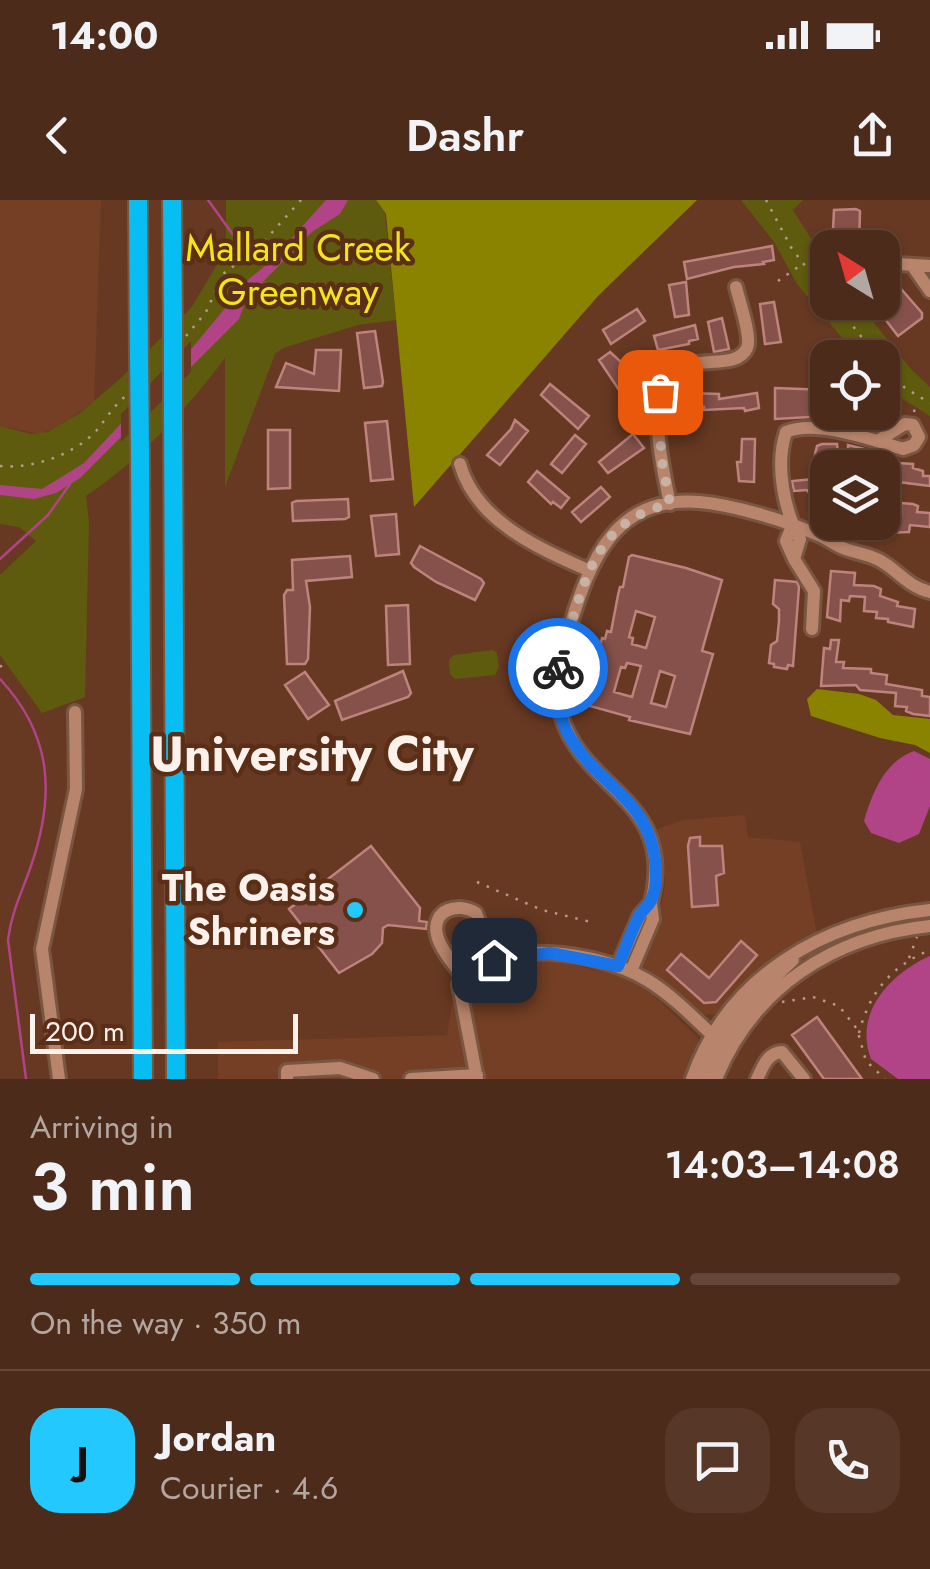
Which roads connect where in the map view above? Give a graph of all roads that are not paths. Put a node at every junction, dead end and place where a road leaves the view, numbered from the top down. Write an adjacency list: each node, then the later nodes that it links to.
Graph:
1 (138, 200): 27 (highway, bridge)
2 (172, 200): 24 (highway, bridge)
3 (900, 264): 4 (street)
4 (912, 265): 5 (street); 7 (street)
5 (930, 266)
6 (736, 287): 10 (street)
7 (930, 290)
8 (879, 440): 11 (street)
9 (460, 464): 12 (street)
10 (670, 504): 11 (street); 12 (street)
11 (792, 526): 13 (street); 14 (street)
12 (588, 570): 20 (street)
13 (930, 592)
14 (812, 629)
15 (75, 712): 26 (street)
16 (930, 910): 18 (street)
17 (930, 926): 23 (street)
18 (810, 942): 22 (street); 23 (street)
19 (494, 960): 20 (street); 21 (street); 21 (street)
20 (625, 969): 22 (street)
21 (461, 984): 25 (street)
22 (712, 1035): 23 (street); 31 (street); 32 (street)
23 (730, 1050): 33 (street)
24 (177, 1073)
25 (477, 1077): 30 (street)
26 (60, 1079)
27 (143, 1079)
28 (287, 1079): 29 (street)
29 (373, 1079)
30 (411, 1079)
31 (692, 1079)
32 (703, 1079)
33 (716, 1079)
34 (757, 1079): 35 (street)
35 (804, 1079)

